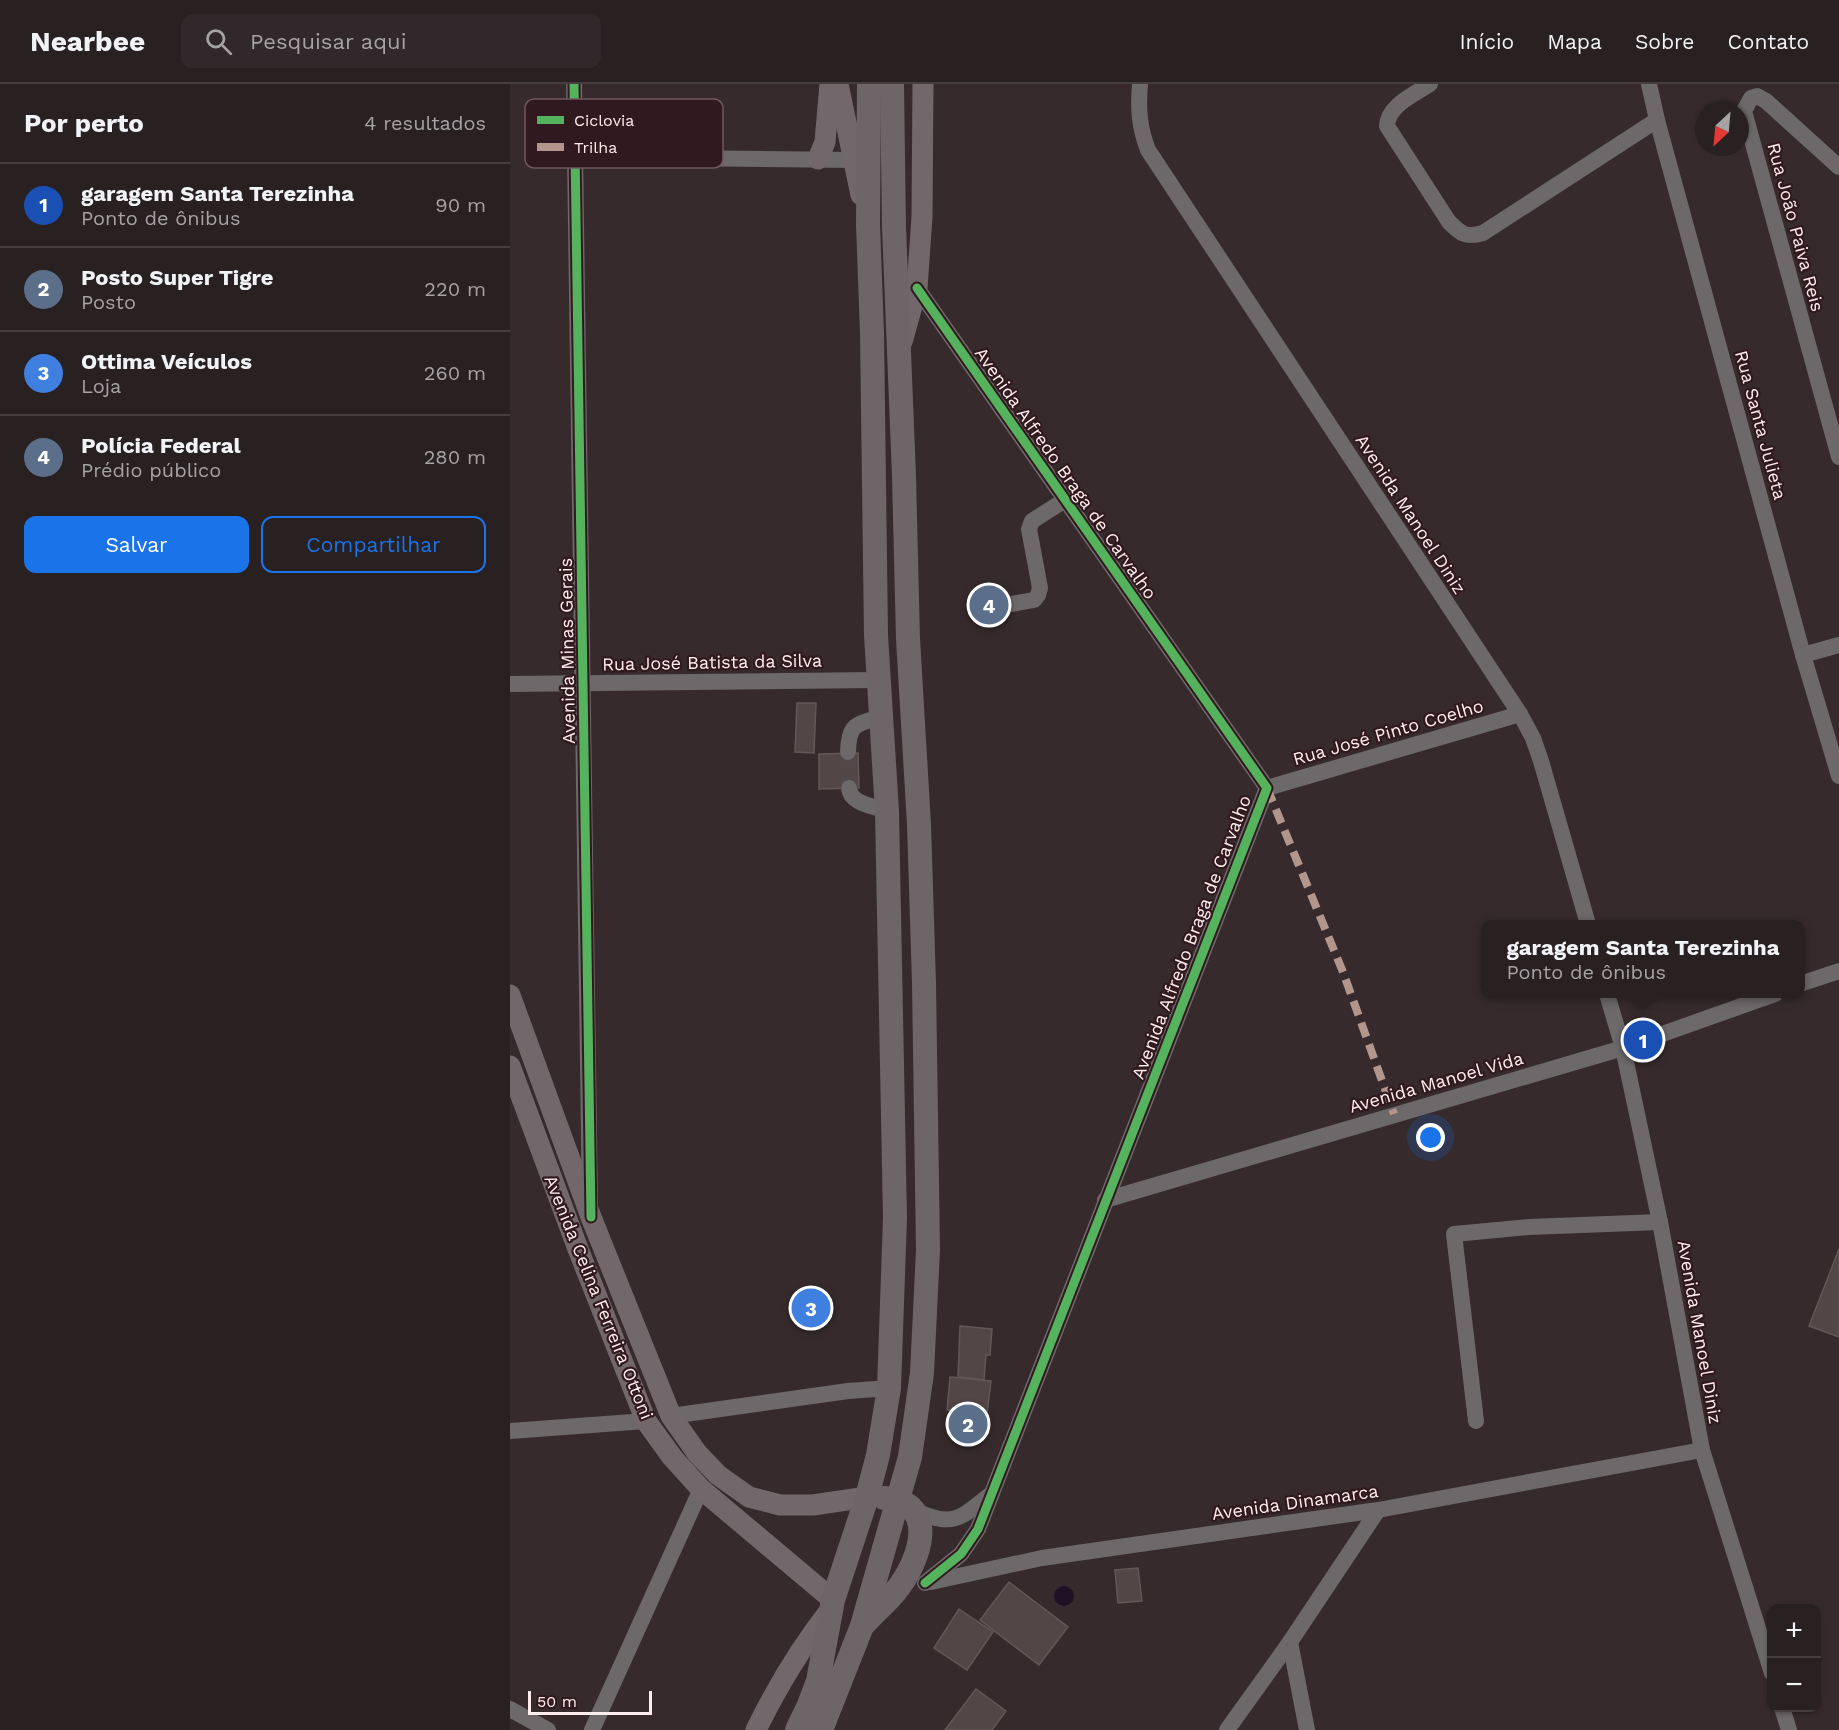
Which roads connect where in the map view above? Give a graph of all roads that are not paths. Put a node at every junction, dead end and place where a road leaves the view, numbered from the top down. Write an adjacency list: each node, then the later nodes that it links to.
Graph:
1 (574, 84): 10 (street, Avenida Minas Gerais)
2 (830, 84): 13 (main road)
3 (838, 84): 14 (main road)
4 (869, 84): 17 (highway)
5 (892, 84): 19 (highway)
6 (923, 84): 18 (main road)
7 (1140, 84): 28 (street, Avenida Manoel Diniz)
8 (1430, 84): 11 (street)
9 (1649, 84): 11 (street, Rua Santa Julieta)
10 (574, 99)
11 (1657, 120): 24 (street, Rua Santa Julieta)
12 (723, 158): 13 (street)
13 (818, 159): 14 (street)
14 (855, 160): 17 (main road)
15 (1839, 167): 20 (street, Rua João Paiva Reis)
16 (575, 168): 26 (street, Avenida Minas Gerais)
17 (867, 224): 25 (highway)
18 (917, 288): 19 (main road); 21 (street, Avenida Alfredo Braga de Carvalho)
19 (900, 353): 55 (highway)
20 (1839, 457)
21 (1065, 500): 22 (street); 33 (street, Avenida Alfredo Braga de Carvalho)
22 (995, 607)
23 (1839, 645): 24 (street)
24 (1803, 655): 31 (street, Rua Santa Julieta)
25 (878, 680): 26 (street, Rua José Batista da Silva); 29 (highway)
26 (584, 683): 27 (street, Rua José Batista da Silva); 44 (street, Avenida Minas Gerais)
27 (510, 684)
28 (1520, 714): 33 (street, Rua José Pinto Coelho); 35 (street, Avenida Manoel Diniz)
29 (881, 716): 30 (street); 34 (highway)
30 (848, 752)
31 (1839, 776)
32 (849, 788): 34 (street)
33 (1267, 788): 43 (street, Avenida Alfredo Braga de Carvalho)
34 (887, 811): 46 (highway)
35 (1587, 920)
36 (1839, 971): 37 (street)
37 (1805, 982)
38 (510, 995): 44 (main road, Avenida Celina Ferreira Ottoni)
39 (1608, 998): 41 (street, Avenida Manoel Diniz)
40 (1761, 998): 41 (street, Avenida Manoel Vida)
41 (1623, 1048): 43 (street, Avenida Manoel Vida); 45 (street, Avenida Manoel Diniz)
42 (510, 1066): 48 (main road, Avenida Celina Ferreira Ottoni)
43 (1105, 1200): 53 (street, Avenida Alfredo Braga de Carvalho)
44 (591, 1218): 47 (main road, Avenida Celina Ferreira Ottoni)
45 (1660, 1222): 49 (street); 51 (street, Avenida Manoel Diniz)
46 (889, 1388): 47 (street); 54 (highway)
47 (671, 1416): 54 (main road, Avenida Celina Ferreira Ottoni)
48 (646, 1421): 50 (street); 52 (main road, Avenida Celina Ferreira Ottoni)
49 (1476, 1421)
50 (510, 1431)
51 (1702, 1450): 56 (street, Avenida Dinamarca); 62 (street, Avenida Manoel Diniz)
52 (701, 1489): 59 (main road, Avenida Celina Ferreira Ottoni); 66 (street)
53 (991, 1493): 55 (street); 57 (street, Avenida Alfredo Braga de Carvalho)
54 (867, 1497): 55 (highway); 59 (highway)
55 (907, 1505): 58 (highway); 60 (highway)
56 (1378, 1510): 57 (street, Avenida Dinamarca); 61 (street)
57 (925, 1583): 58 (street, Avenida Dinamarca)
58 (895, 1592): 60 (highway)
59 (832, 1605): 67 (main road); 68 (highway)
60 (862, 1626): 69 (highway)
61 (1290, 1642): 70 (street); 71 (street)
62 (1767, 1658)
63 (510, 1709): 65 (street)
64 (1784, 1712): 72 (street)
65 (548, 1730)
66 (592, 1730)
67 (756, 1730)
68 (796, 1730)
69 (821, 1730)
70 (1227, 1730)
71 (1307, 1730)
72 (1789, 1730)

